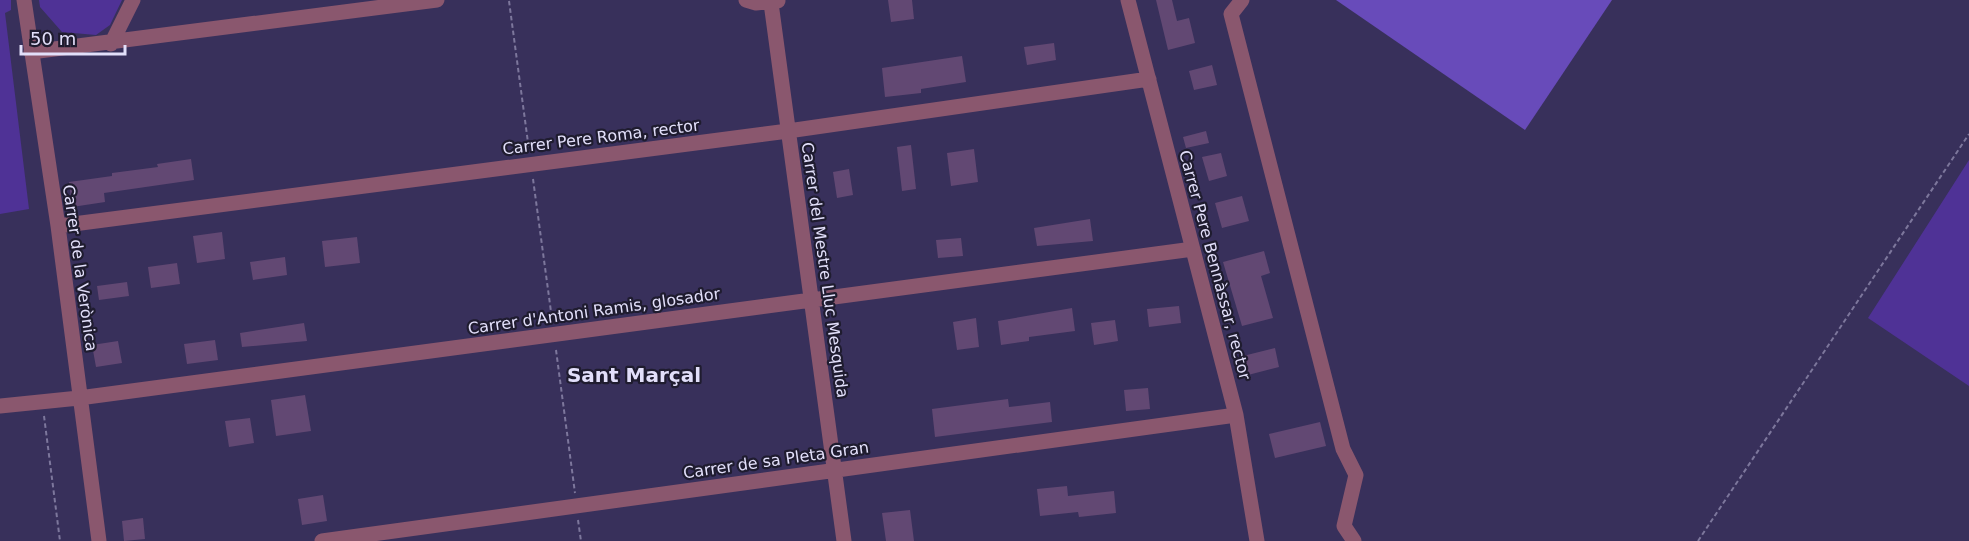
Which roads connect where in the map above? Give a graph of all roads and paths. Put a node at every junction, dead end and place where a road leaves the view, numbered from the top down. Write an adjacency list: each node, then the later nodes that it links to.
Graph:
1 (24, 0): 11 (street, Carrer de la Verònica)
2 (133, 0): 10 (street)
3 (437, 0): 10 (street)
4 (746, 0): 8 (street)
5 (1128, 0): 12 (street, Carrer Pere Bennàssar, rector)
6 (1242, 0): 9 (street)
7 (509, 1): 15 (path)
8 (775, 1): 13 (street, Carrer del Mestre Lluc Mesquida)
9 (1229, 7): 35 (street)
10 (111, 44): 11 (street)
11 (31, 52): 17 (street, Carrer de la Verònica)
12 (1149, 79): 13 (street, Carrer Pere Roma, rector); 18 (street, Carrer Pere Bennàssar, rector)
13 (788, 130): 17 (street, Carrer Pere Roma, rector); 19 (street, Carrer del Mestre Lluc Mesquida)
14 (1969, 134): 36 (path)
15 (530, 156)
16 (532, 171): 20 (path)
17 (58, 226): 22 (street, Carrer de la Verònica)
18 (1193, 249): 19 (street, Carrer d'Antoni Ramis, glosador); 25 (street, Carrer Pere Bennàssar, rector)
19 (811, 300): 22 (street, Carrer d'Antoni Ramis, glosador); 26 (street, Carrer del Mestre Lluc Mesquida)
20 (552, 325)
21 (555, 343): 27 (path)
22 (79, 398): 23 (street, Carrer d'Antoni Ramis, glosador); 30 (street, Carrer de la Verònica)
23 (0, 406)
24 (44, 410): 29 (path)
25 (1236, 415): 26 (street, Carrer de sa Pleta Gran); 34 (street, Carrer Pere Bennàssar, rector)
26 (834, 470): 31 (street, Carrer de sa Pleta Gran); 33 (street, Carrer del Mestre Lluc Mesquida)
27 (575, 499)
28 (577, 513): 32 (path)
29 (60, 541)
30 (99, 541)
31 (322, 541)
32 (581, 541)
33 (844, 541)
34 (1257, 541)
35 (1354, 541)
36 (1698, 541)

